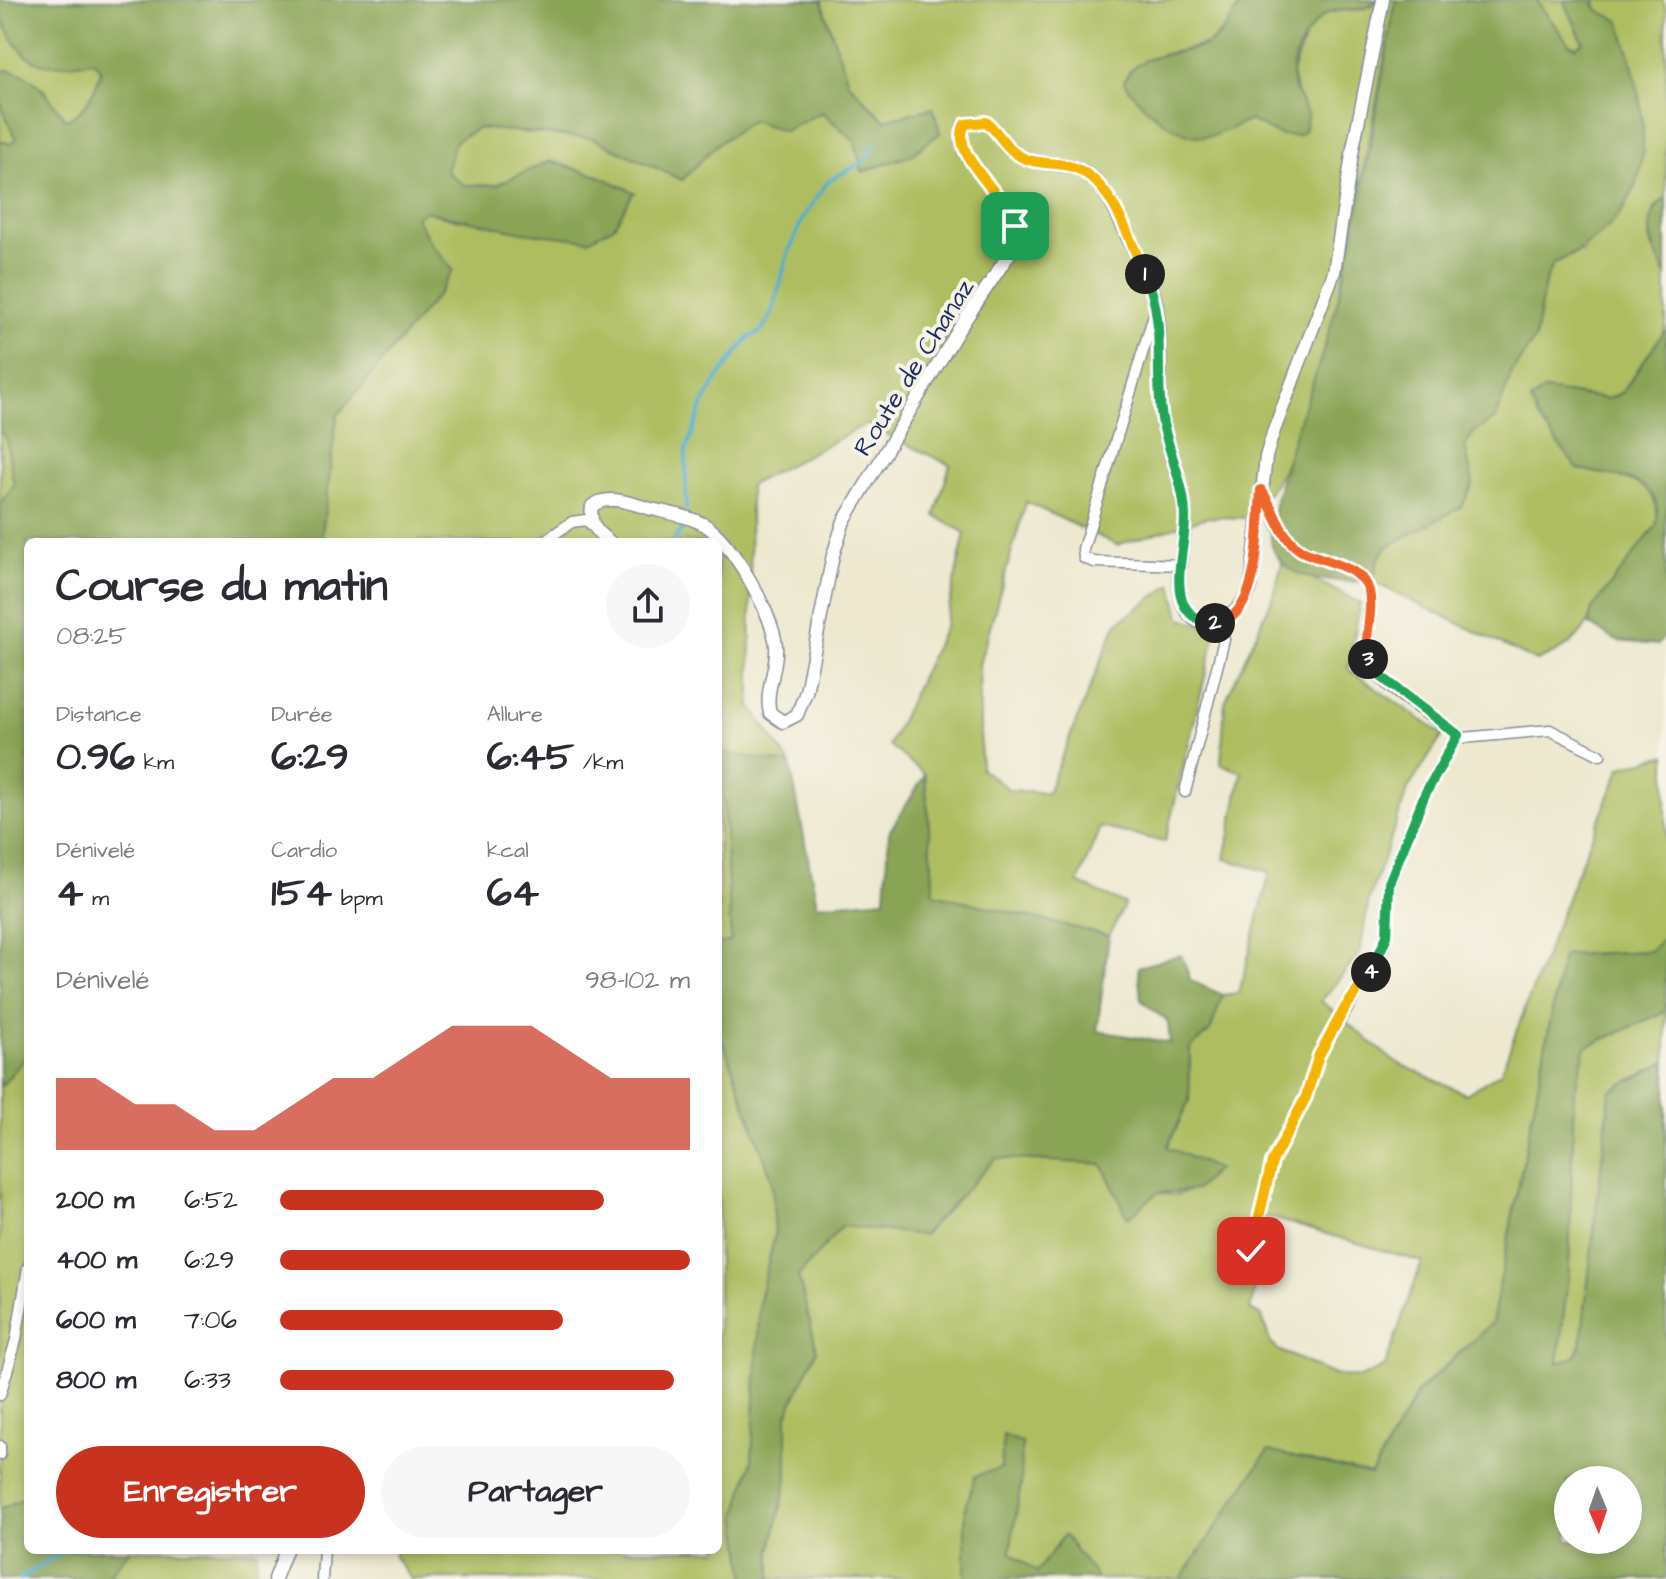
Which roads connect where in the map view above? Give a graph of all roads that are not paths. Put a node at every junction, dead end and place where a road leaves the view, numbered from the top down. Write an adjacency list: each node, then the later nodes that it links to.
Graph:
1 (1383, 0): 3 (street)
2 (1157, 306): 8 (street, Route de Chanaz); 9 (street, Route de Chanaz); 9 (street)
3 (1261, 490): 10 (street); 11 (street)
4 (593, 526): 5 (street); 6 (street); 7 (street, Route de Chanaz)
5 (549, 538)
6 (606, 538)
7 (719, 538)
8 (722, 540)
9 (1182, 565): 10 (street, Route de Chanaz)
10 (1221, 623): 13 (street)
11 (1458, 735): 12 (street); 14 (street)
12 (1600, 755)
13 (1185, 792)
14 (1253, 1260)
15 (24, 1291): 16 (street)
16 (0, 1395)
17 (0, 1446): 18 (street)
18 (0, 1455)
19 (284, 1554): 21 (street)
20 (324, 1554): 22 (street)
21 (275, 1579)
22 (322, 1579)

